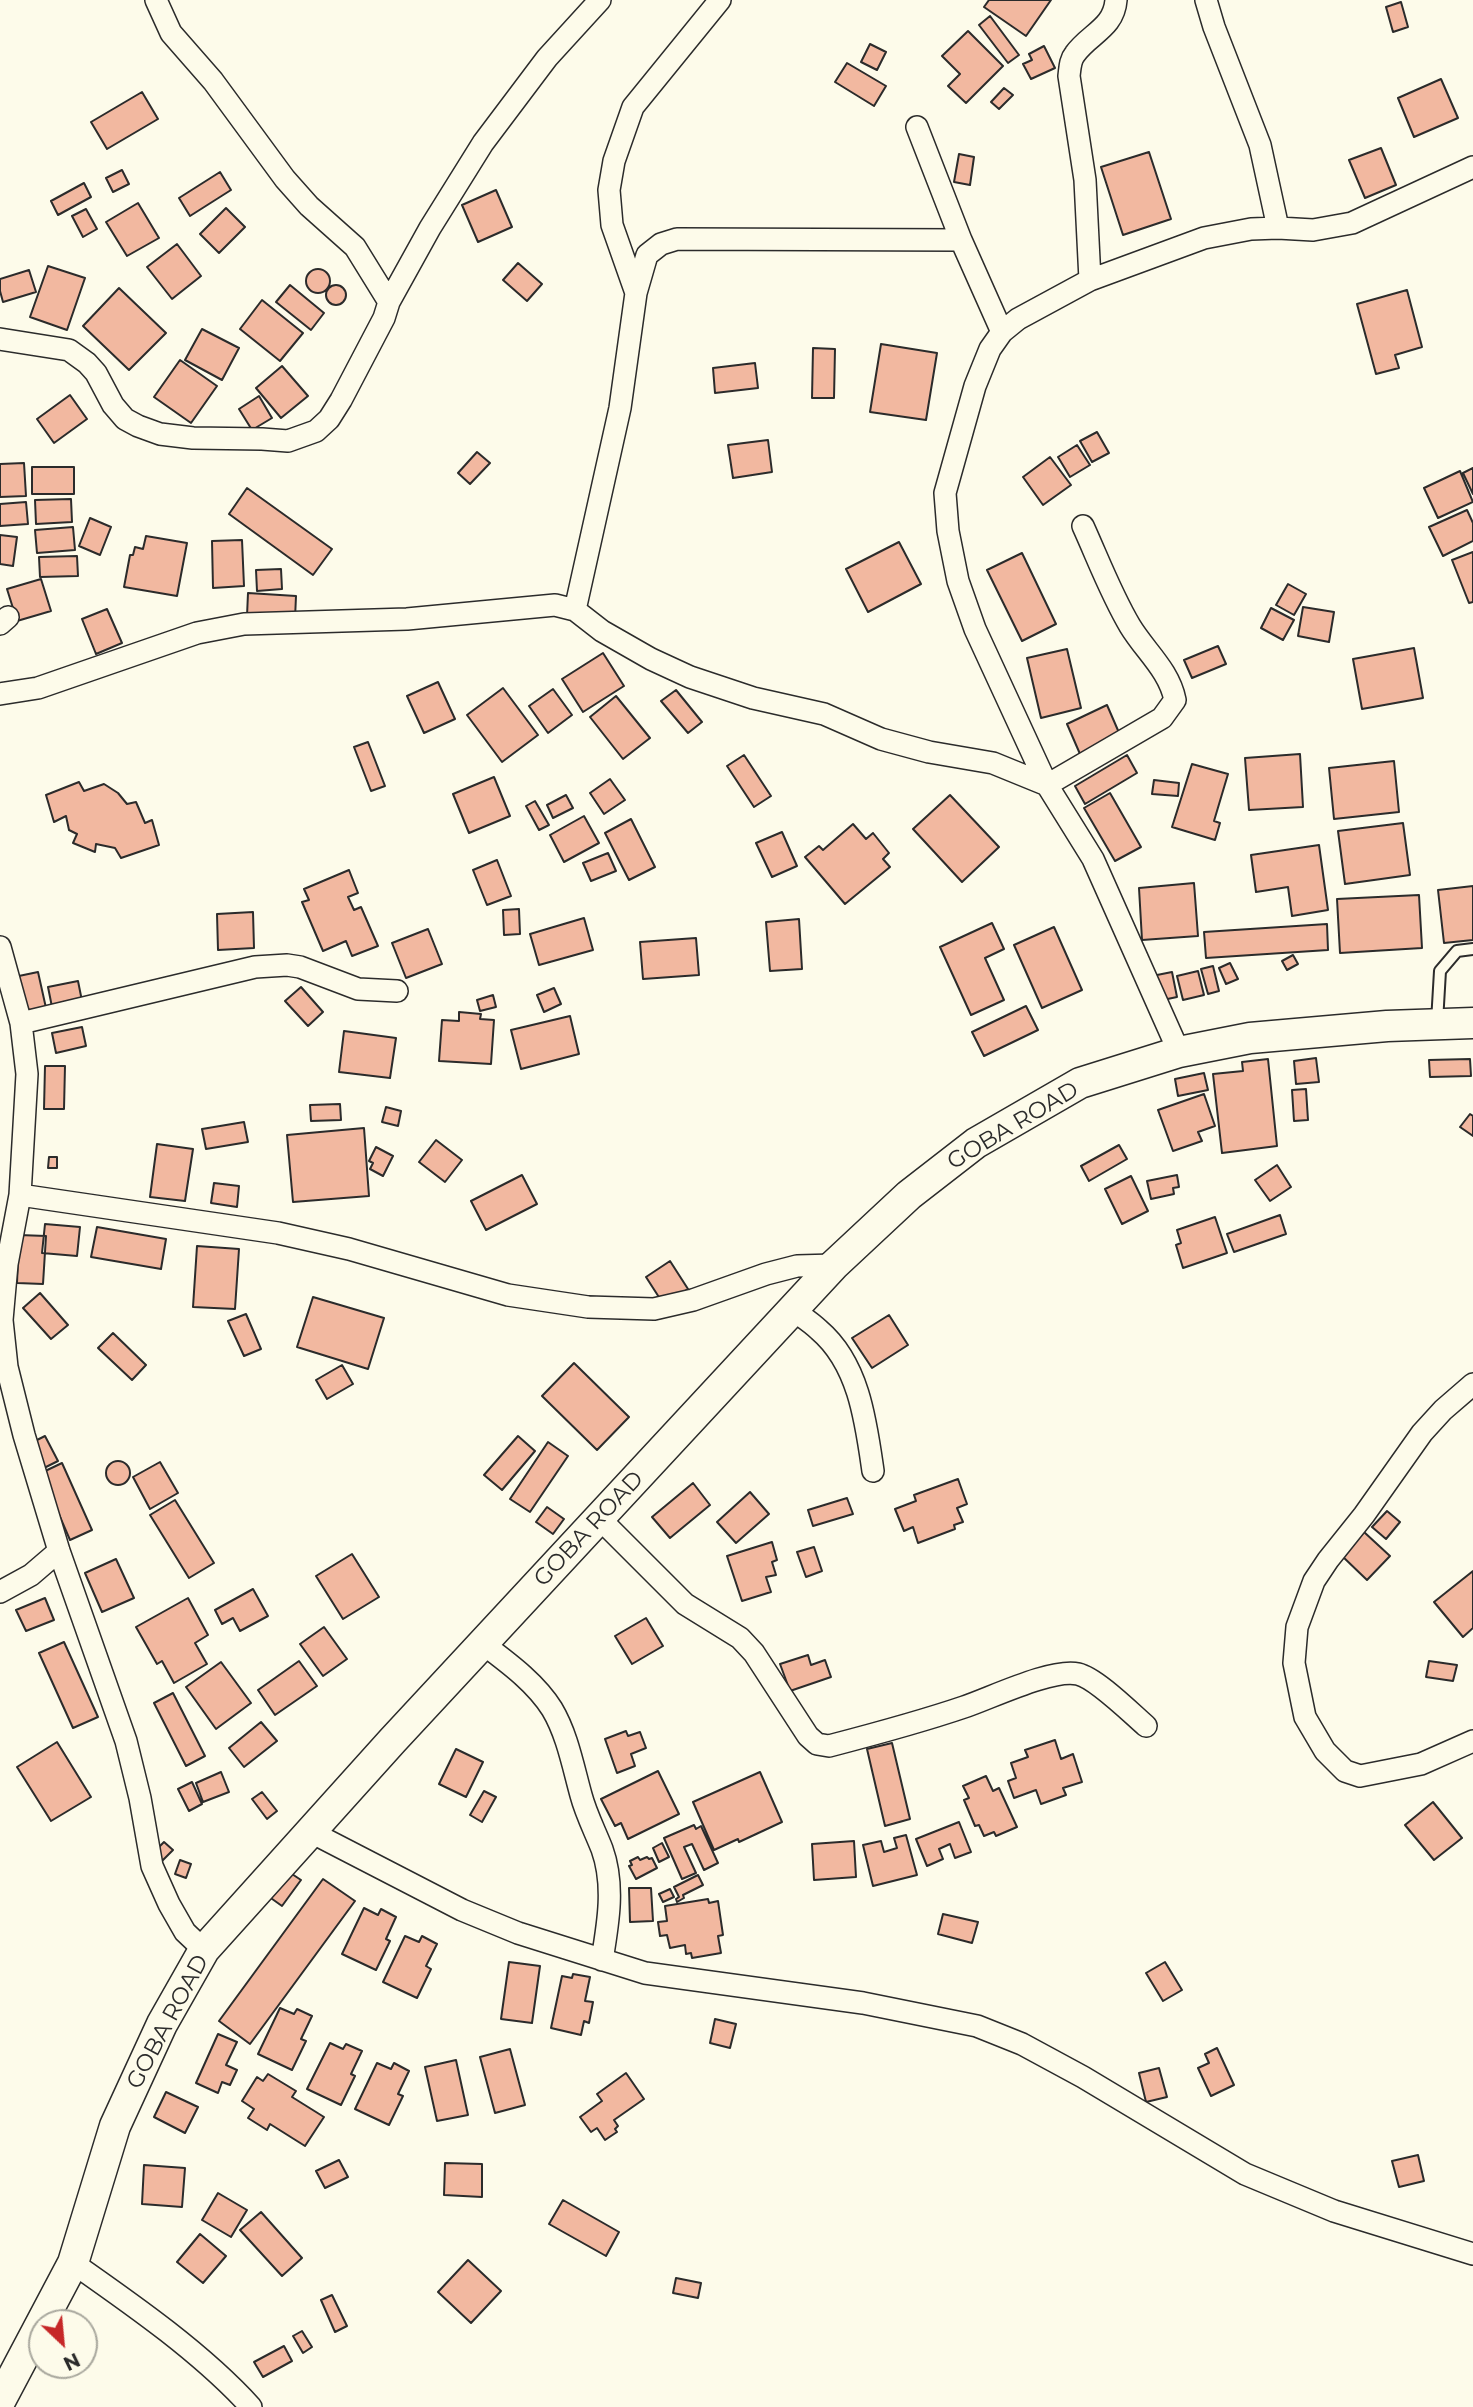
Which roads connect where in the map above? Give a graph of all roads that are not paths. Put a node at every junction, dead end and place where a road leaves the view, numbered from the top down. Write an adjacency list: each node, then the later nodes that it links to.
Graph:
1 (156, 0): 12 (street)
2 (600, 0): 12 (street)
3 (720, 0): 11 (street)
4 (1116, 0): 10 (street)
5 (1206, 0): 8 (street)
6 (917, 127): 9 (street)
7 (1473, 167): 8 (street)
8 (1278, 228): 10 (street)
9 (961, 240): 11 (street); 13 (street)
10 (1090, 280): 13 (street)
11 (636, 293): 16 (street)
12 (389, 302): 14 (street)
13 (1002, 332): 18 (street)
14 (0, 339)
15 (1083, 526): 18 (street)
16 (575, 610): 17 (street); 18 (street)
17 (0, 694)
18 (1047, 785): 25 (street)
19 (0, 947): 22 (street)
20 (1473, 949): 24 (lane)
21 (397, 991): 22 (street)
22 (21, 1023): 26 (street)
23 (1473, 1023): 24 (street, GOBA ROAD)
24 (1437, 1024): 25 (street, GOBA ROAD)
25 (1179, 1052): 27 (street, GOBA ROAD)
26 (20, 1195): 27 (street); 32 (street)
27 (834, 1265): 28 (street, GOBA ROAD)
28 (793, 1310): 30 (street); 31 (street, GOBA ROAD)
29 (1473, 1384): 36 (street)
30 (873, 1471)
31 (599, 1518): 34 (street, GOBA ROAD); 35 (street)
32 (59, 1551): 33 (street); 38 (street)
33 (0, 1592)
34 (482, 1643): 37 (street, GOBA ROAD); 39 (street)
35 (1146, 1726)
36 (1473, 1741)
37 (309, 1831): 38 (street, GOBA ROAD); 39 (street)
38 (204, 1950): 41 (street, GOBA ROAD)
39 (602, 1960): 40 (street)
40 (1473, 2254)
41 (73, 2263): 42 (street, GOBA ROAD); 43 (street)
42 (0, 2401)
43 (251, 2407)

